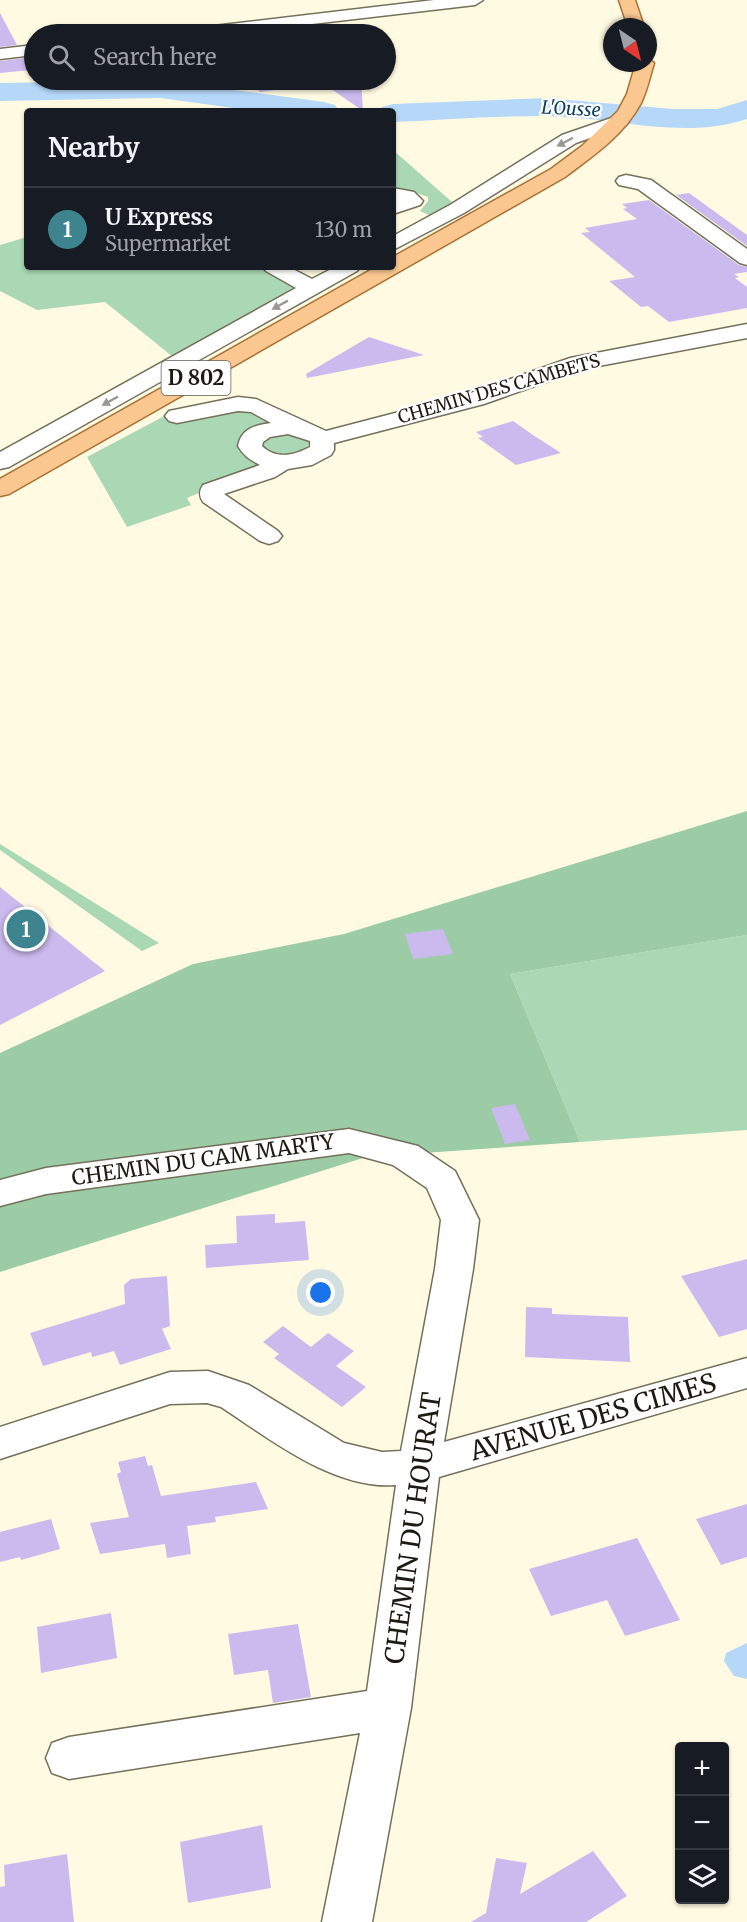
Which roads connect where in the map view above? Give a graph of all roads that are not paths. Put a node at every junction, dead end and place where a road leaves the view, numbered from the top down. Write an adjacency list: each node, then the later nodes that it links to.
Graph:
1 (475, 0): 6 (street)
2 (616, 0): 4 (main road)
3 (627, 0): 5 (main road)
4 (631, 18)
5 (633, 18)
6 (272, 24)
7 (24, 51): 8 (street)
8 (0, 54)
9 (642, 72): 10 (main road, D 802)
10 (621, 120): 13 (street, one-way to 13); 18 (main road, D 802)
11 (626, 181): 17 (street)
12 (396, 194): 14 (street)
13 (468, 202): 15 (street); 16 (street)
14 (396, 207)
15 (396, 223)
16 (396, 242)
17 (747, 259)
18 (396, 265)
19 (297, 270): 21 (street)
20 (387, 270): 28 (main road, D 802)
21 (329, 274): 25 (street, one-way to 25)
22 (747, 331): 24 (street, CHEMIN DES CAMBETS)
23 (177, 416): 24 (street)
24 (312, 434): 27 (street); 27 (street, CHEMIN DES CAMBETS)
25 (12, 448): 26 (street)
26 (0, 462)
27 (283, 462): 29 (street)
28 (0, 489)
29 (269, 536)
30 (405, 1155): 31 (street, CHEMIN DU CAM MARTY); 34 (street, CHEMIN DU HOURAT)
31 (0, 1193)
32 (747, 1373): 34 (street, AVENUE DES CIMES)
33 (0, 1443): 34 (street, AVENUE DES CIMES)
34 (419, 1466): 35 (street, CHEMIN DU HOURAT)
35 (388, 1708): 36 (street); 37 (street, CHEMIN DU HOURAT)
36 (69, 1758)
37 (347, 1922)

